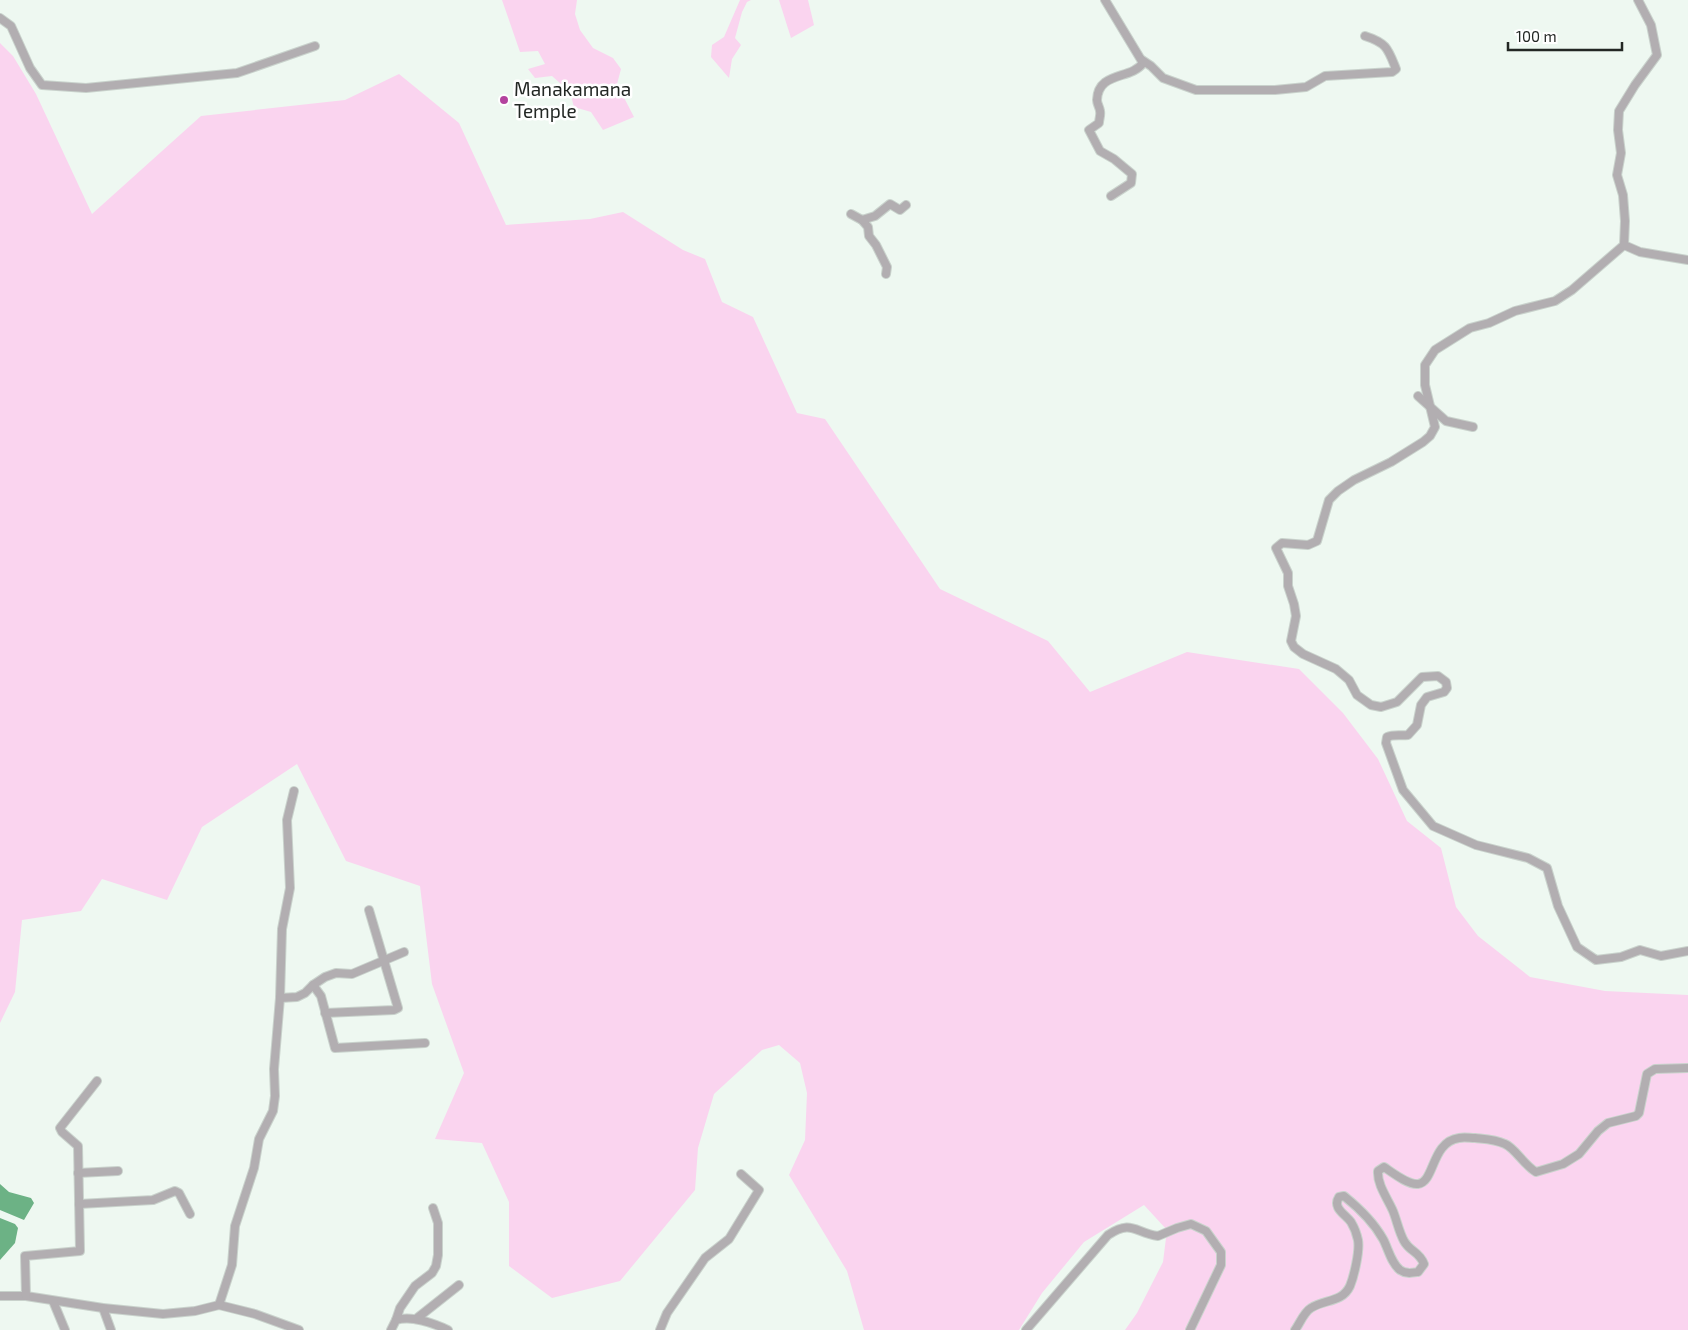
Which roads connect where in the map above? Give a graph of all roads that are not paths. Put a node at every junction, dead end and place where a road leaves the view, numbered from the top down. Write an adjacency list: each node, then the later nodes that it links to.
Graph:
1 (1105, 0): 6 (street)
2 (1638, 0): 11 (street)
3 (0, 18): 5 (street)
4 (1365, 36): 6 (street)
5 (315, 46)
6 (1142, 60): 7 (street)
7 (1111, 196)
8 (906, 205): 10 (street)
9 (851, 214): 10 (street)
10 (862, 220): 13 (street)
11 (1624, 245): 12 (street); 15 (street)
12 (1688, 260)
13 (886, 274)
14 (1418, 396): 15 (street)
15 (1432, 407): 16 (street); 19 (street)
16 (1473, 427)
17 (294, 791): 23 (street)
18 (369, 910): 21 (street)
19 (1688, 951)
20 (404, 952): 21 (street)
21 (384, 961): 22 (street); 24 (street)
22 (312, 985): 23 (street); 24 (street)
23 (280, 998): 38 (street)
24 (325, 1013): 25 (street)
25 (425, 1042)
26 (1688, 1068): 50 (street)
27 (97, 1082): 29 (street)
28 (118, 1171): 29 (street)
29 (78, 1173): 31 (street)
30 (742, 1174): 47 (street)
31 (79, 1204): 33 (street); 36 (street)
32 (433, 1208): 41 (street)
33 (190, 1214)
34 (459, 1285): 40 (street)
35 (0, 1296): 36 (street)
36 (26, 1296): 37 (street)
37 (52, 1301): 39 (street); 43 (street)
38 (220, 1305): 39 (street); 42 (street)
39 (103, 1308): 44 (street)
40 (416, 1319): 41 (street); 46 (street)
41 (396, 1320): 45 (street)
42 (295, 1329)
43 (66, 1330)
44 (111, 1330)
45 (391, 1330)
46 (448, 1330)
47 (660, 1330)
48 (1026, 1330): 49 (street)
49 (1190, 1330)
50 (1295, 1330)

